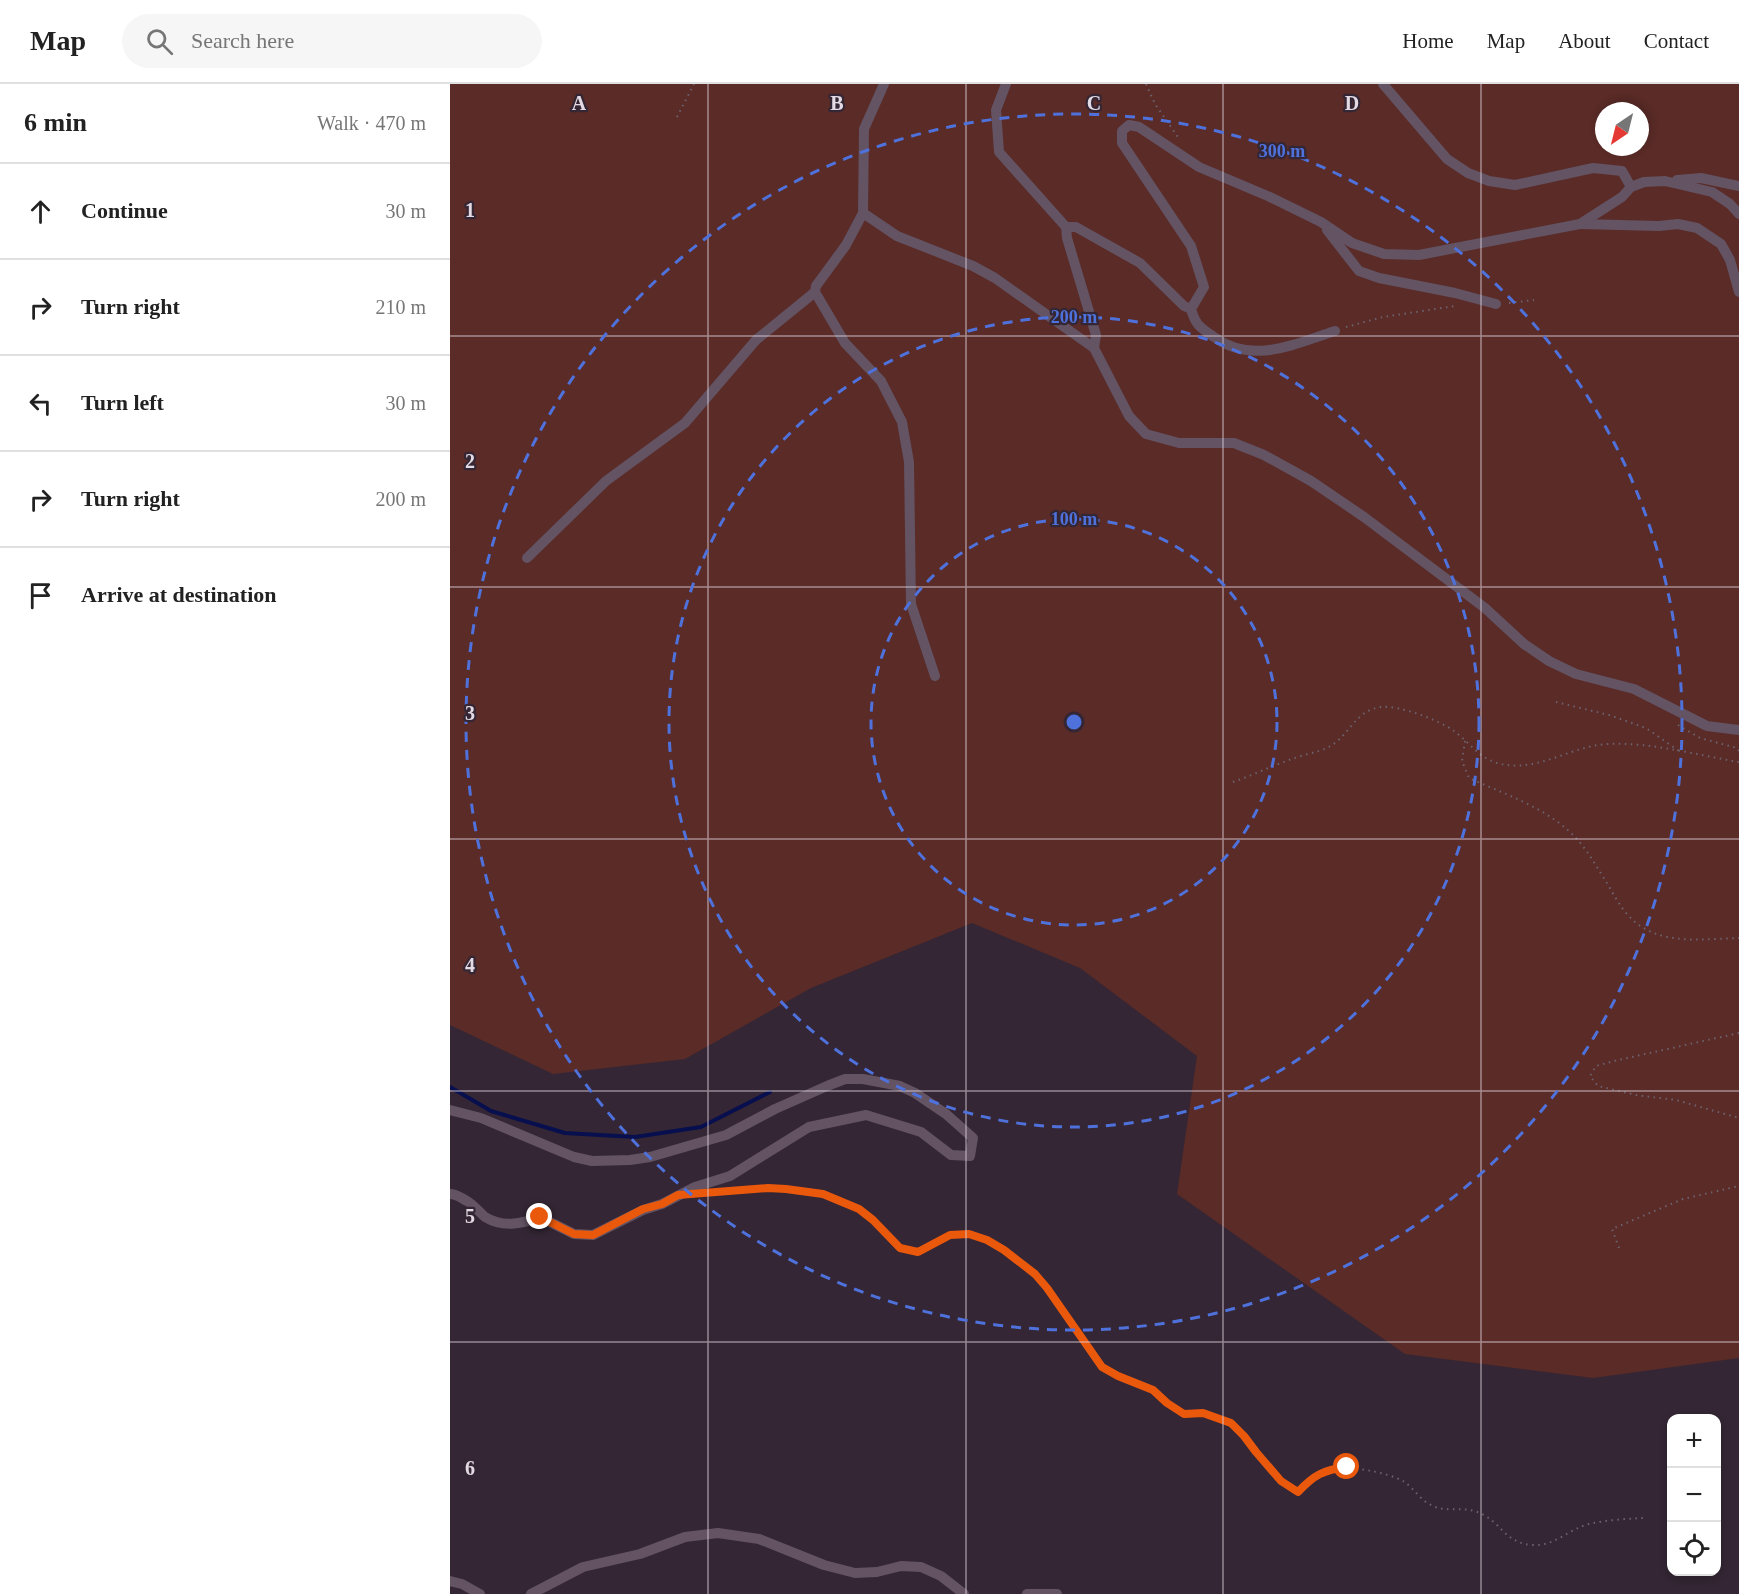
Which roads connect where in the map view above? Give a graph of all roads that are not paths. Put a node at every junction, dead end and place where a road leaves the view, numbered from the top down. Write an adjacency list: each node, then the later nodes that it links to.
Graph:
1 (884, 84): 7 (street)
2 (1006, 84): 11 (street)
3 (1383, 84): 6 (street)
4 (1665, 181): 5 (street); 6 (street); 8 (street)
5 (1739, 186)
6 (1630, 187): 10 (street)
7 (863, 213): 14 (street); 19 (street)
8 (1739, 214)
9 (1321, 222): 10 (street); 16 (street); 17 (street)
10 (1580, 224): 12 (street)
11 (1066, 226): 17 (street); 19 (street)
12 (1721, 244): 13 (street); 15 (street)
13 (1739, 258)
14 (815, 292): 20 (street); 21 (street)
15 (1739, 292)
16 (1496, 304)
17 (1191, 309): 18 (street)
18 (1335, 331)
19 (1094, 348): 22 (street)
20 (527, 558)
21 (935, 676)
22 (1739, 730)
23 (450, 1110): 24 (street)
24 (450, 1194)
25 (450, 1581): 26 (street)
26 (480, 1594)
27 (531, 1594): 28 (street)
28 (964, 1594)
29 (1027, 1594): 30 (street)
30 (1057, 1594)

